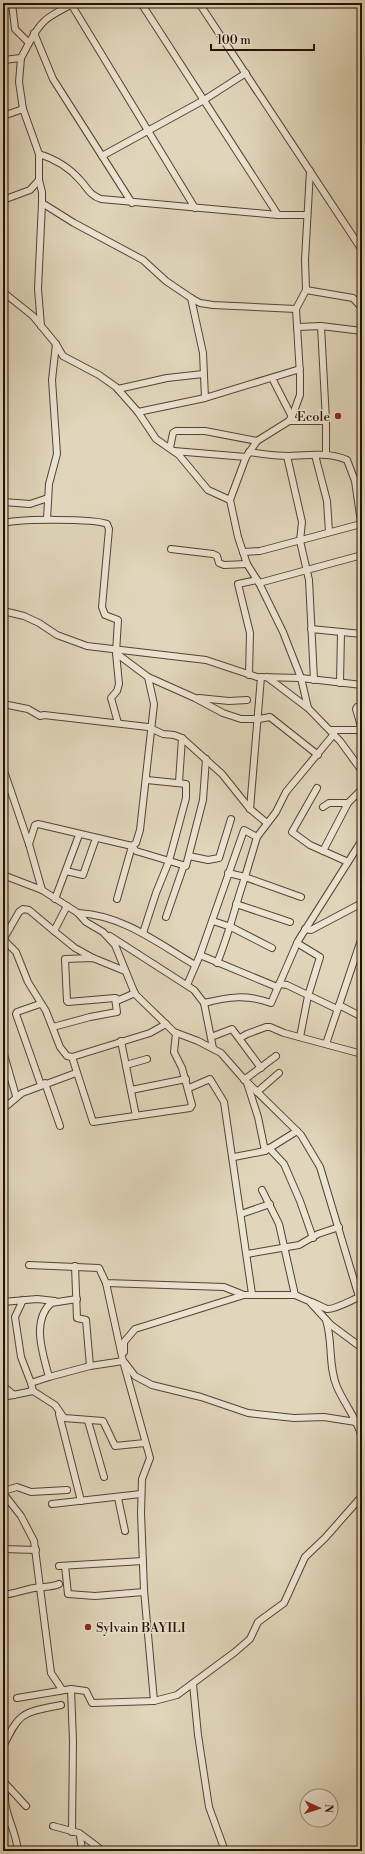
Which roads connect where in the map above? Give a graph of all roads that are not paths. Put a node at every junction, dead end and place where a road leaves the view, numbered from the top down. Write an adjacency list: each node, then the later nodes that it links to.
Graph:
1 (12, 3): 6 (street)
2 (141, 3): 10 (street)
3 (199, 3): 9 (street)
4 (73, 4): 5 (street); 13 (street)
5 (34, 33): 6 (street); 15 (street)
6 (28, 43): 7 (street)
7 (21, 58): 8 (street); 11 (street)
8 (3, 60)
9 (246, 73): 10 (street); 16 (street)
10 (204, 100): 13 (street); 22 (street)
11 (24, 109): 12 (street); 14 (street)
12 (3, 116)
13 (148, 131): 15 (street); 21 (street)
14 (39, 154): 17 (street); 20 (street)
15 (102, 156): 20 (street)
16 (310, 172): 23 (street); 24 (street)
17 (39, 180): 18 (street); 19 (street)
18 (3, 200)
19 (42, 203): 27 (street); 30 (street)
20 (132, 203): 21 (street)
21 (195, 208): 22 (street)
22 (278, 215): 23 (street)
23 (307, 215): 25 (street)
24 (362, 250)
25 (306, 290): 28 (street); 29 (street)
26 (3, 292): 30 (street)
27 (191, 298): 29 (street); 36 (street)
28 (362, 308)
29 (296, 310): 32 (street)
30 (41, 326): 34 (street)
31 (321, 326): 32 (street); 33 (street); 42 (street)
32 (297, 327): 35 (street)
33 (362, 331)
34 (56, 344): 38 (street); 49 (street)
35 (300, 369): 37 (street); 41 (street)
36 (203, 374): 38 (street); 39 (street)
37 (272, 378): 39 (street); 41 (street)
38 (118, 390): 40 (street)
39 (205, 398): 40 (street)
40 (138, 412): 44 (street)
41 (290, 419): 42 (street); 43 (street)
42 (326, 421): 47 (street)
43 (256, 441): 44 (street); 45 (street)
44 (172, 449): 45 (street); 50 (street)
45 (248, 454): 48 (street); 50 (street)
46 (315, 455): 47 (street); 48 (street); 55 (street)
47 (326, 455): 54 (street)
48 (287, 456): 56 (street)
49 (48, 498): 51 (street); 52 (street)
50 (230, 500): 58 (street)
51 (3, 502)
52 (47, 519): 53 (street); 67 (street)
53 (3, 524)
54 (362, 527): 55 (street)
55 (329, 532): 56 (street)
56 (300, 541): 58 (street); 61 (street)
57 (171, 549): 60 (street)
58 (243, 552): 60 (street)
59 (362, 555): 61 (street)
60 (247, 564): 62 (street)
61 (307, 569): 62 (street); 64 (street)
62 (258, 581): 68 (street); 71 (street)
63 (3, 610): 67 (street)
64 (311, 629): 65 (street); 72 (street)
65 (341, 632): 66 (street); 73 (street)
66 (362, 634)
67 (115, 652): 68 (street); 69 (street); 81 (street)
68 (249, 676): 70 (street)
69 (148, 677): 75 (street); 82 (street)
70 (264, 677): 71 (street); 79 (street); 80 (street)
71 (301, 678): 72 (street); 79 (street)
72 (314, 680): 73 (street)
73 (340, 683): 74 (street)
74 (362, 685)
75 (196, 698): 76 (street); 80 (street)
76 (247, 700)
77 (3, 704): 81 (street)
78 (362, 706): 83 (street)
79 (308, 708): 84 (street)
80 (259, 719): 86 (street); 96 (street)
81 (118, 723): 82 (street)
82 (152, 727): 85 (street); 90 (street)
83 (362, 730): 84 (street)
84 (332, 732): 86 (street); 89 (street)
85 (182, 738): 87 (street); 91 (street)
86 (318, 755): 98 (street)
87 (206, 759): 96 (street); 106 (street)
88 (3, 768): 103 (street)
89 (362, 771)
90 (147, 780): 91 (street); 104 (street)
91 (179, 782): 107 (street)
92 (317, 788): 105 (street)
93 (362, 789): 94 (street)
94 (348, 803): 95 (street); 105 (street)
95 (323, 807)
96 (250, 809): 98 (street)
97 (231, 819): 106 (street)
98 (267, 823): 100 (street)
99 (79, 835): 101 (street); 103 (street); 110 (street)
100 (257, 837): 111 (street); 113 (street)
101 (96, 838): 104 (street); 110 (street)
102 (362, 840): 108 (street)
103 (29, 844): 114 (street)
104 (132, 846): 107 (street); 117 (street)
105 (323, 850): 108 (street)
106 (189, 856): 109 (street)
107 (170, 861): 109 (street); 129 (street)
108 (348, 862): 126 (street)
109 (184, 865): 122 (street)
110 (66, 871): 116 (street)
111 (228, 873): 113 (street); 123 (street)
112 (3, 875): 114 (street)
113 (245, 877): 115 (street); 119 (street)
114 (42, 890): 116 (street)
115 (301, 897)
116 (55, 899): 120 (street)
117 (117, 899)
118 (362, 903): 126 (street)
119 (236, 904): 124 (street); 125 (street)
120 (67, 906): 121 (street); 127 (street)
121 (78, 913): 128 (street); 129 (street)
122 (166, 917)
123 (213, 921): 125 (street); 134 (street)
124 (290, 922)
125 (231, 927): 133 (street); 136 (street)
126 (305, 929): 132 (street)
127 (54, 931): 131 (street); 135 (street)
128 (103, 932): 138 (street); 139 (street)
129 (144, 933): 137 (street)
130 (362, 937): 146 (street)
131 (3, 940): 145 (street)
132 (297, 944): 140 (street); 142 (street)
133 (272, 948)
134 (200, 955): 136 (street); 137 (street)
135 (93, 958): 138 (street); 143 (street)
136 (217, 963): 140 (street)
137 (195, 965): 139 (street)
138 (125, 971): 141 (street)
139 (187, 985): 144 (street)
140 (278, 985): 142 (street); 144 (street)
141 (134, 992): 143 (street); 148 (street)
142 (308, 996): 146 (street); 152 (street)
143 (115, 998): 149 (street)
144 (204, 1003): 151 (street)
145 (40, 1004): 149 (street); 168 (street)
146 (338, 1007): 147 (street); 155 (street)
147 (362, 1016)
148 (166, 1024): 150 (street); 154 (street)
149 (53, 1027): 159 (street)
150 (176, 1033): 156 (street); 166 (street)
151 (211, 1037): 153 (street); 156 (street)
152 (300, 1037): 153 (street); 155 (street)
153 (240, 1038): 163 (street)
154 (121, 1041): 159 (street); 162 (street)
155 (326, 1044): 158 (street)
156 (213, 1048): 167 (street)
157 (3, 1050): 172 (street)
158 (362, 1054)
159 (72, 1056): 164 (street)
160 (276, 1056): 163 (street)
161 (147, 1059): 162 (street)
162 (126, 1065): 170 (street)
163 (261, 1068): 167 (street)
164 (76, 1073): 168 (street); 174 (street)
165 (279, 1073): 171 (street)
166 (186, 1079): 169 (street); 170 (street)
167 (245, 1081): 171 (street); 177 (street)
168 (43, 1084): 172 (street); 175 (street)
169 (189, 1088): 174 (street); 178 (street)
170 (131, 1090): 174 (street)
171 (257, 1092): 176 (street)
172 (16, 1096): 173 (street)
173 (3, 1109)
174 (136, 1116)
175 (60, 1126)
176 (297, 1131): 177 (street); 182 (street)
177 (267, 1149): 178 (street); 183 (street)
178 (234, 1157): 181 (street)
179 (262, 1190): 180 (street)
180 (270, 1204): 181 (street); 184 (street)
181 (241, 1214): 185 (street)
182 (339, 1228): 183 (street); 192 (street)
183 (312, 1238): 184 (street)
184 (285, 1248): 185 (street); 191 (street)
185 (247, 1254): 189 (street)
186 (29, 1265): 187 (street)
187 (75, 1266): 188 (street); 193 (street)
188 (106, 1284): 190 (street); 200 (street)
189 (252, 1294): 190 (street); 191 (street)
190 (244, 1295): 200 (street)
191 (295, 1295): 195 (street)
192 (361, 1296): 195 (street)
193 (77, 1299): 197 (street); 201 (street)
194 (23, 1300): 196 (street); 197 (street); 203 (street)
195 (309, 1301): 198 (street)
196 (3, 1302)
197 (58, 1302): 202 (street)
198 (326, 1320): 199 (street); 210 (street)
199 (362, 1348)
200 (123, 1361): 201 (street); 210 (street); 212 (street)
201 (90, 1366): 202 (street)
202 (49, 1377): 203 (street)
203 (31, 1383): 205 (street)
204 (3, 1386): 206 (street)
205 (33, 1391): 206 (street); 208 (street)
206 (14, 1395): 207 (street)
207 (3, 1397)
208 (58, 1410): 209 (street); 219 (street)
209 (88, 1421): 212 (street); 213 (street)
210 (360, 1422): 211 (street)
211 (362, 1437)
212 (144, 1443): 216 (street)
213 (104, 1477)
214 (67, 1490): 215 (street)
215 (3, 1492): 223 (street)
216 (141, 1494): 218 (street); 224 (street)
217 (362, 1496): 229 (street)
218 (118, 1498): 219 (street); 221 (street)
219 (81, 1501): 220 (street)
220 (52, 1504)
221 (125, 1531)
222 (3, 1549): 223 (street)
223 (36, 1550): 226 (street)
224 (143, 1561): 227 (street); 227 (street)
225 (59, 1584): 226 (street)
226 (40, 1587): 228 (street); 230 (street)
227 (144, 1592): 233 (street)
228 (3, 1595)
229 (193, 1684): 233 (street); 244 (street)
230 (61, 1688)
231 (70, 1689): 232 (street); 233 (street); 239 (street)
232 (17, 1698)
233 (154, 1700)
234 (61, 1706): 235 (street)
235 (3, 1747)
236 (4, 1783): 237 (street); 241 (street)
237 (26, 1806)
238 (53, 1826): 239 (street)
239 (72, 1832): 240 (street)
240 (80, 1835): 242 (street); 243 (street)
241 (18, 1851)
242 (82, 1851)
243 (103, 1851)
244 (225, 1851)

